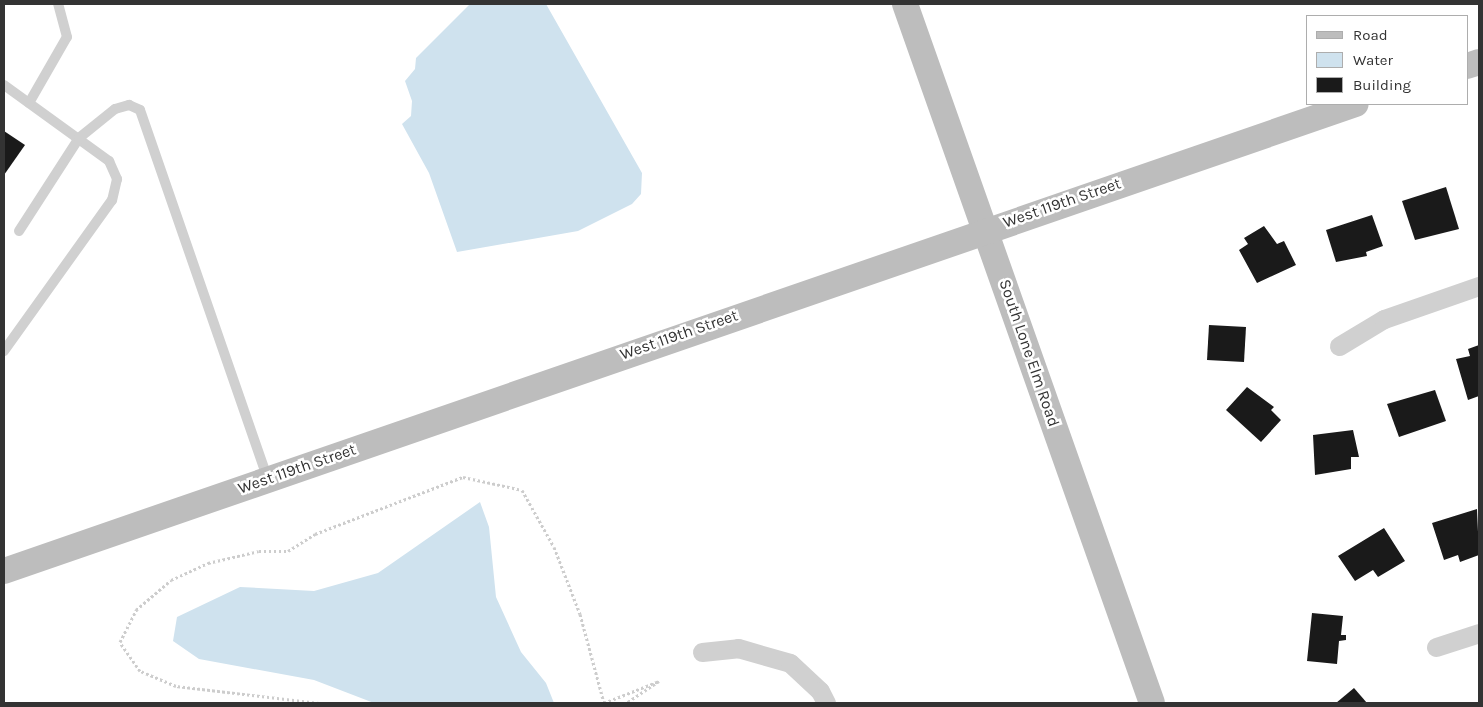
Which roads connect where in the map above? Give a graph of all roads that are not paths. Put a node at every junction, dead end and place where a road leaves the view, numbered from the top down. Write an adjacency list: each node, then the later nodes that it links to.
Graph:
1 (58, 4): 4 (lane)
2 (905, 4): 7 (main road, South Lone Elm Road)
3 (4, 85): 4 (lane)
4 (29, 103): 6 (lane)
5 (1353, 105): 7 (main road, West 119th Street)
6 (78, 138): 8 (lane); 11 (lane); 12 (lane)
7 (986, 229): 12 (main road, West 119th Street); 18 (main road, South Lone Elm Road)
8 (19, 231)
9 (1479, 286): 10 (street)
10 (1339, 346)
11 (4, 351)
12 (268, 479): 13 (main road, West 119th Street)
13 (4, 571)
14 (1479, 632): 15 (street)
15 (1436, 647)
16 (702, 652): 17 (street)
17 (826, 703)
18 (1152, 703)

